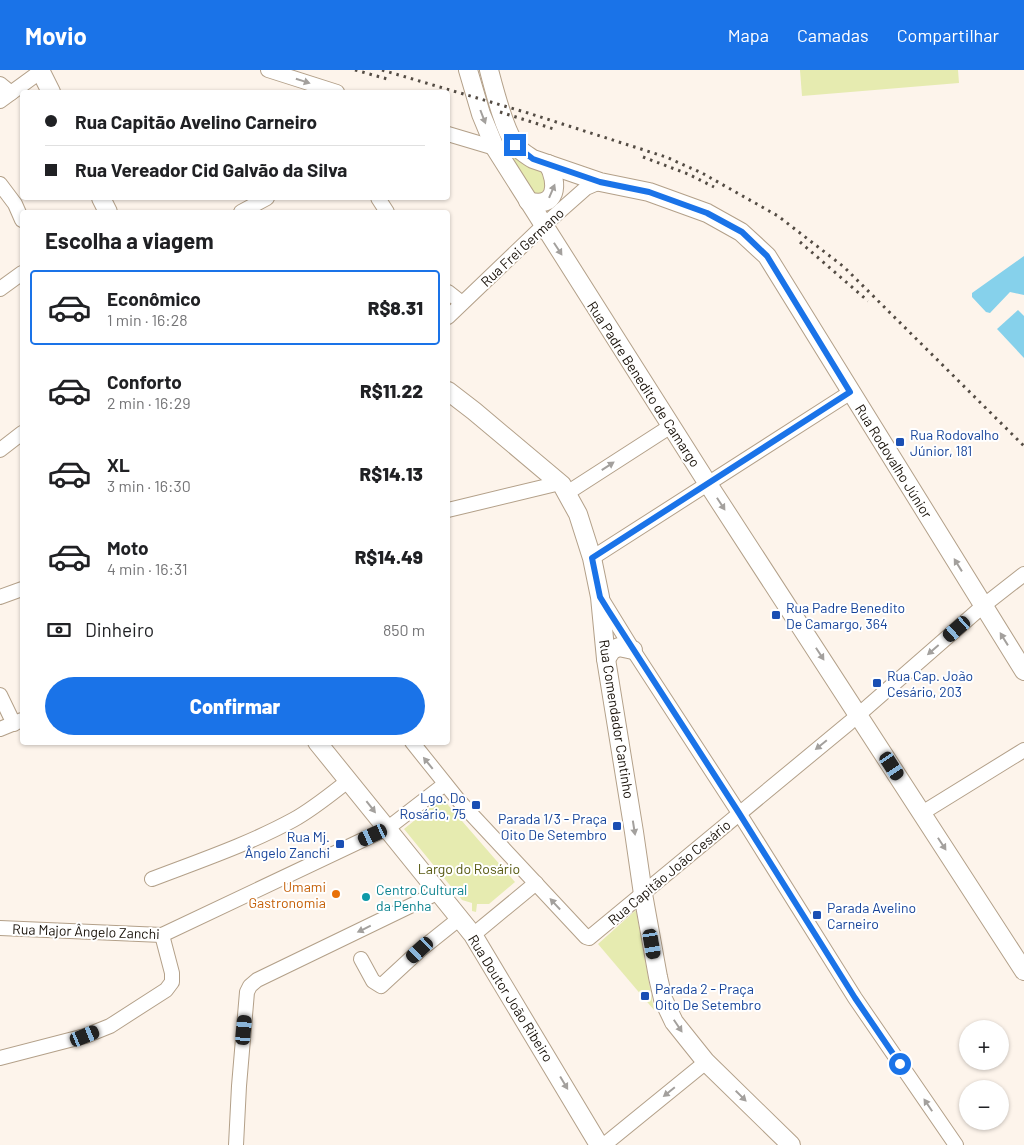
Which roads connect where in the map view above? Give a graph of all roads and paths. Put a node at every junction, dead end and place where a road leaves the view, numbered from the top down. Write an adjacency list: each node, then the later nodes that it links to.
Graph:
1 (41, 70): 5 (main road); 7 (street)
2 (268, 70): 6 (street, one-way to 6)
3 (468, 70): 9 (main road, Rua Padre Benedito de Camargo, one-way to 9)
4 (489, 70): 10 (main road, Rua Rodovalho Júnior)
5 (50, 90)
6 (331, 90)
7 (4, 93)
8 (450, 135): 9 (street)
9 (495, 148): 14 (main road, Rua Padre Benedito de Camargo)
10 (548, 164): 11 (main road, Rua Rodovalho Júnior); 14 (main road, one-way to 10)
11 (600, 182): 17 (street, Rua Frei Germano); 23 (main road, Rua Rodovalho Júnior)
12 (0, 184): 16 (street)
13 (263, 200): 15 (street)
14 (528, 201): 17 (main road, Rua Padre Benedito de Camargo)
15 (245, 210)
16 (20, 215)
17 (543, 226): 21 (street, Rua Frei Germano); 25 (main road, Rua Padre Benedito de Camargo, one-way to 25)
18 (20, 274): 19 (street)
19 (0, 289)
20 (450, 294): 21 (street)
21 (462, 303): 22 (street, Rua Frei Germano)
22 (450, 316)
23 (850, 392): 28 (street); 36 (main road, Rua Rodovalho Júnior, one-way to 23)
24 (450, 393): 29 (main road, Rua Comendador Cantinho)
25 (671, 426): 28 (main road, Rua Padre Benedito de Camargo); 29 (street, one-way to 25)
26 (20, 435): 27 (street)
27 (0, 450)
28 (708, 484): 31 (street); 41 (main road, Rua Padre Benedito de Camargo, one-way to 41)
29 (563, 488): 30 (street); 31 (main road, Rua Comendador Cantinho)
30 (450, 510)
31 (592, 558): 35 (main road, Rua Comendador Cantinho)
32 (1024, 574): 36 (street, Rua Capitão João Cesário)
33 (20, 590): 34 (street)
34 (0, 597)
35 (600, 597): 37 (street); 38 (main road, Rua Comendador Cantinho)
36 (984, 606): 39 (main road, Rua Rodovalho Júnior, one-way to 36); 41 (street, Rua Capitão João Cesário, one-way to 41)
37 (633, 650): 38 (main road); 49 (street)
38 (606, 659): 55 (main road, Rua Comendador Cantinho, one-way to 55)
39 (1024, 671)
40 (0, 695): 42 (street)
41 (859, 714): 49 (street, Rua Capitão João Cesário, one-way to 49); 50 (main road, Rua Padre Benedito de Camargo)
42 (18, 722): 43 (street)
43 (0, 729)
44 (320, 745): 47 (main road, Rua Doutor João Ribeiro)
45 (414, 745): 48 (street, one-way to 45)
46 (1024, 750): 50 (street)
47 (349, 780): 51 (main road, Rua Doutor João Ribeiro, one-way to 51); 52 (street)
48 (445, 784): 51 (street); 53 (street)
49 (739, 813): 55 (street, Rua Capitão João Cesário); 68 (street, one-way to 49)
50 (922, 813): 61 (main road, Rua Padre Benedito de Camargo, one-way to 61)
51 (388, 828): 54 (main road, Rua Doutor João Ribeiro); 59 (street, Rua Major Ângelo Zanchi)
52 (152, 879)
53 (536, 883): 55 (street, Rua Capitão João Cesário, one-way to 53); 58 (street)
54 (440, 892): 56 (main road, Rua Doutor João Ribeiro); 64 (street, one-way to 64)
55 (643, 894): 63 (main road, Rua Comendador Cantinho, one-way to 63)
56 (460, 918): 58 (main road, Rua Doutor João Ribeiro); 60 (street)
57 (0, 928): 59 (street, Rua Major Ângelo Zanchi)
58 (473, 934): 65 (main road, Rua Doutor João Ribeiro, one-way to 65)
59 (162, 935): 62 (street)
60 (361, 960)
61 (1024, 971)
62 (0, 1058)
63 (706, 1062): 66 (street, one-way to 66); 67 (main road, Rua Comendador Cantinho, one-way to 67)
64 (236, 1145)
65 (600, 1145)
66 (604, 1145)
67 (791, 1145)
68 (956, 1145)

